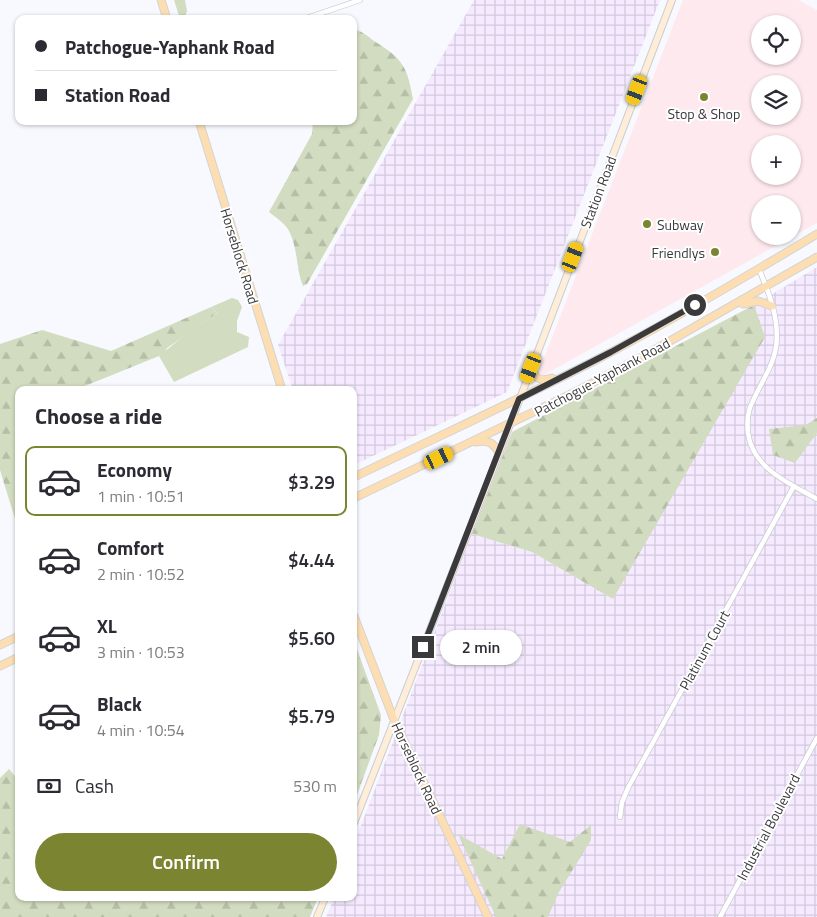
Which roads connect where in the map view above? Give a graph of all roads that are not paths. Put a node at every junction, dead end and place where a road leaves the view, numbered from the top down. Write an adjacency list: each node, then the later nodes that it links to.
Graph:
1 (161, 0): 4 (main road)
2 (360, 0): 5 (street)
3 (672, 0): 13 (main road, Station Road)
4 (166, 15)
5 (316, 15)
6 (199, 125): 15 (main road, Horseblock Road)
7 (817, 234): 9 (main road, Patchogue-Yaphank Road)
8 (817, 258): 10 (main road, Patchogue-Yaphank Road)
9 (759, 269): 10 (street); 14 (main road, Patchogue-Yaphank Road)
10 (766, 287): 11 (street); 12 (main road, Patchogue-Yaphank Road)
11 (772, 306): 12 (main road); 21 (street)
12 (721, 313): 17 (main road, Patchogue-Yaphank Road)
13 (531, 368): 14 (main road); 16 (main road, Station Road)
14 (576, 370): 16 (main road, Patchogue-Yaphank Road)
15 (281, 386)
16 (519, 399): 17 (main road, Station Road); 20 (main road, Patchogue-Yaphank Road)
17 (509, 424): 18 (main road, Patchogue-Yaphank Road); 19 (main road, Station Road)
18 (471, 442): 19 (main road); 22 (main road, Patchogue-Yaphank Road)
19 (498, 453): 29 (main road, Station Road)
20 (357, 475)
21 (794, 486): 23 (street); 32 (street, Platinum Court)
22 (357, 497)
23 (817, 499)
24 (357, 624): 29 (main road, Horseblock Road)
25 (15, 638): 26 (main road)
26 (0, 645)
27 (15, 659): 28 (main road)
28 (0, 666)
29 (394, 720): 31 (main road, Station Road); 35 (main road, Horseblock Road)
30 (817, 738): 36 (street, Industrial Boulevard)
31 (357, 815)
32 (620, 817)
33 (324, 901): 34 (main road)
34 (317, 917)
35 (488, 917)
36 (720, 917)

